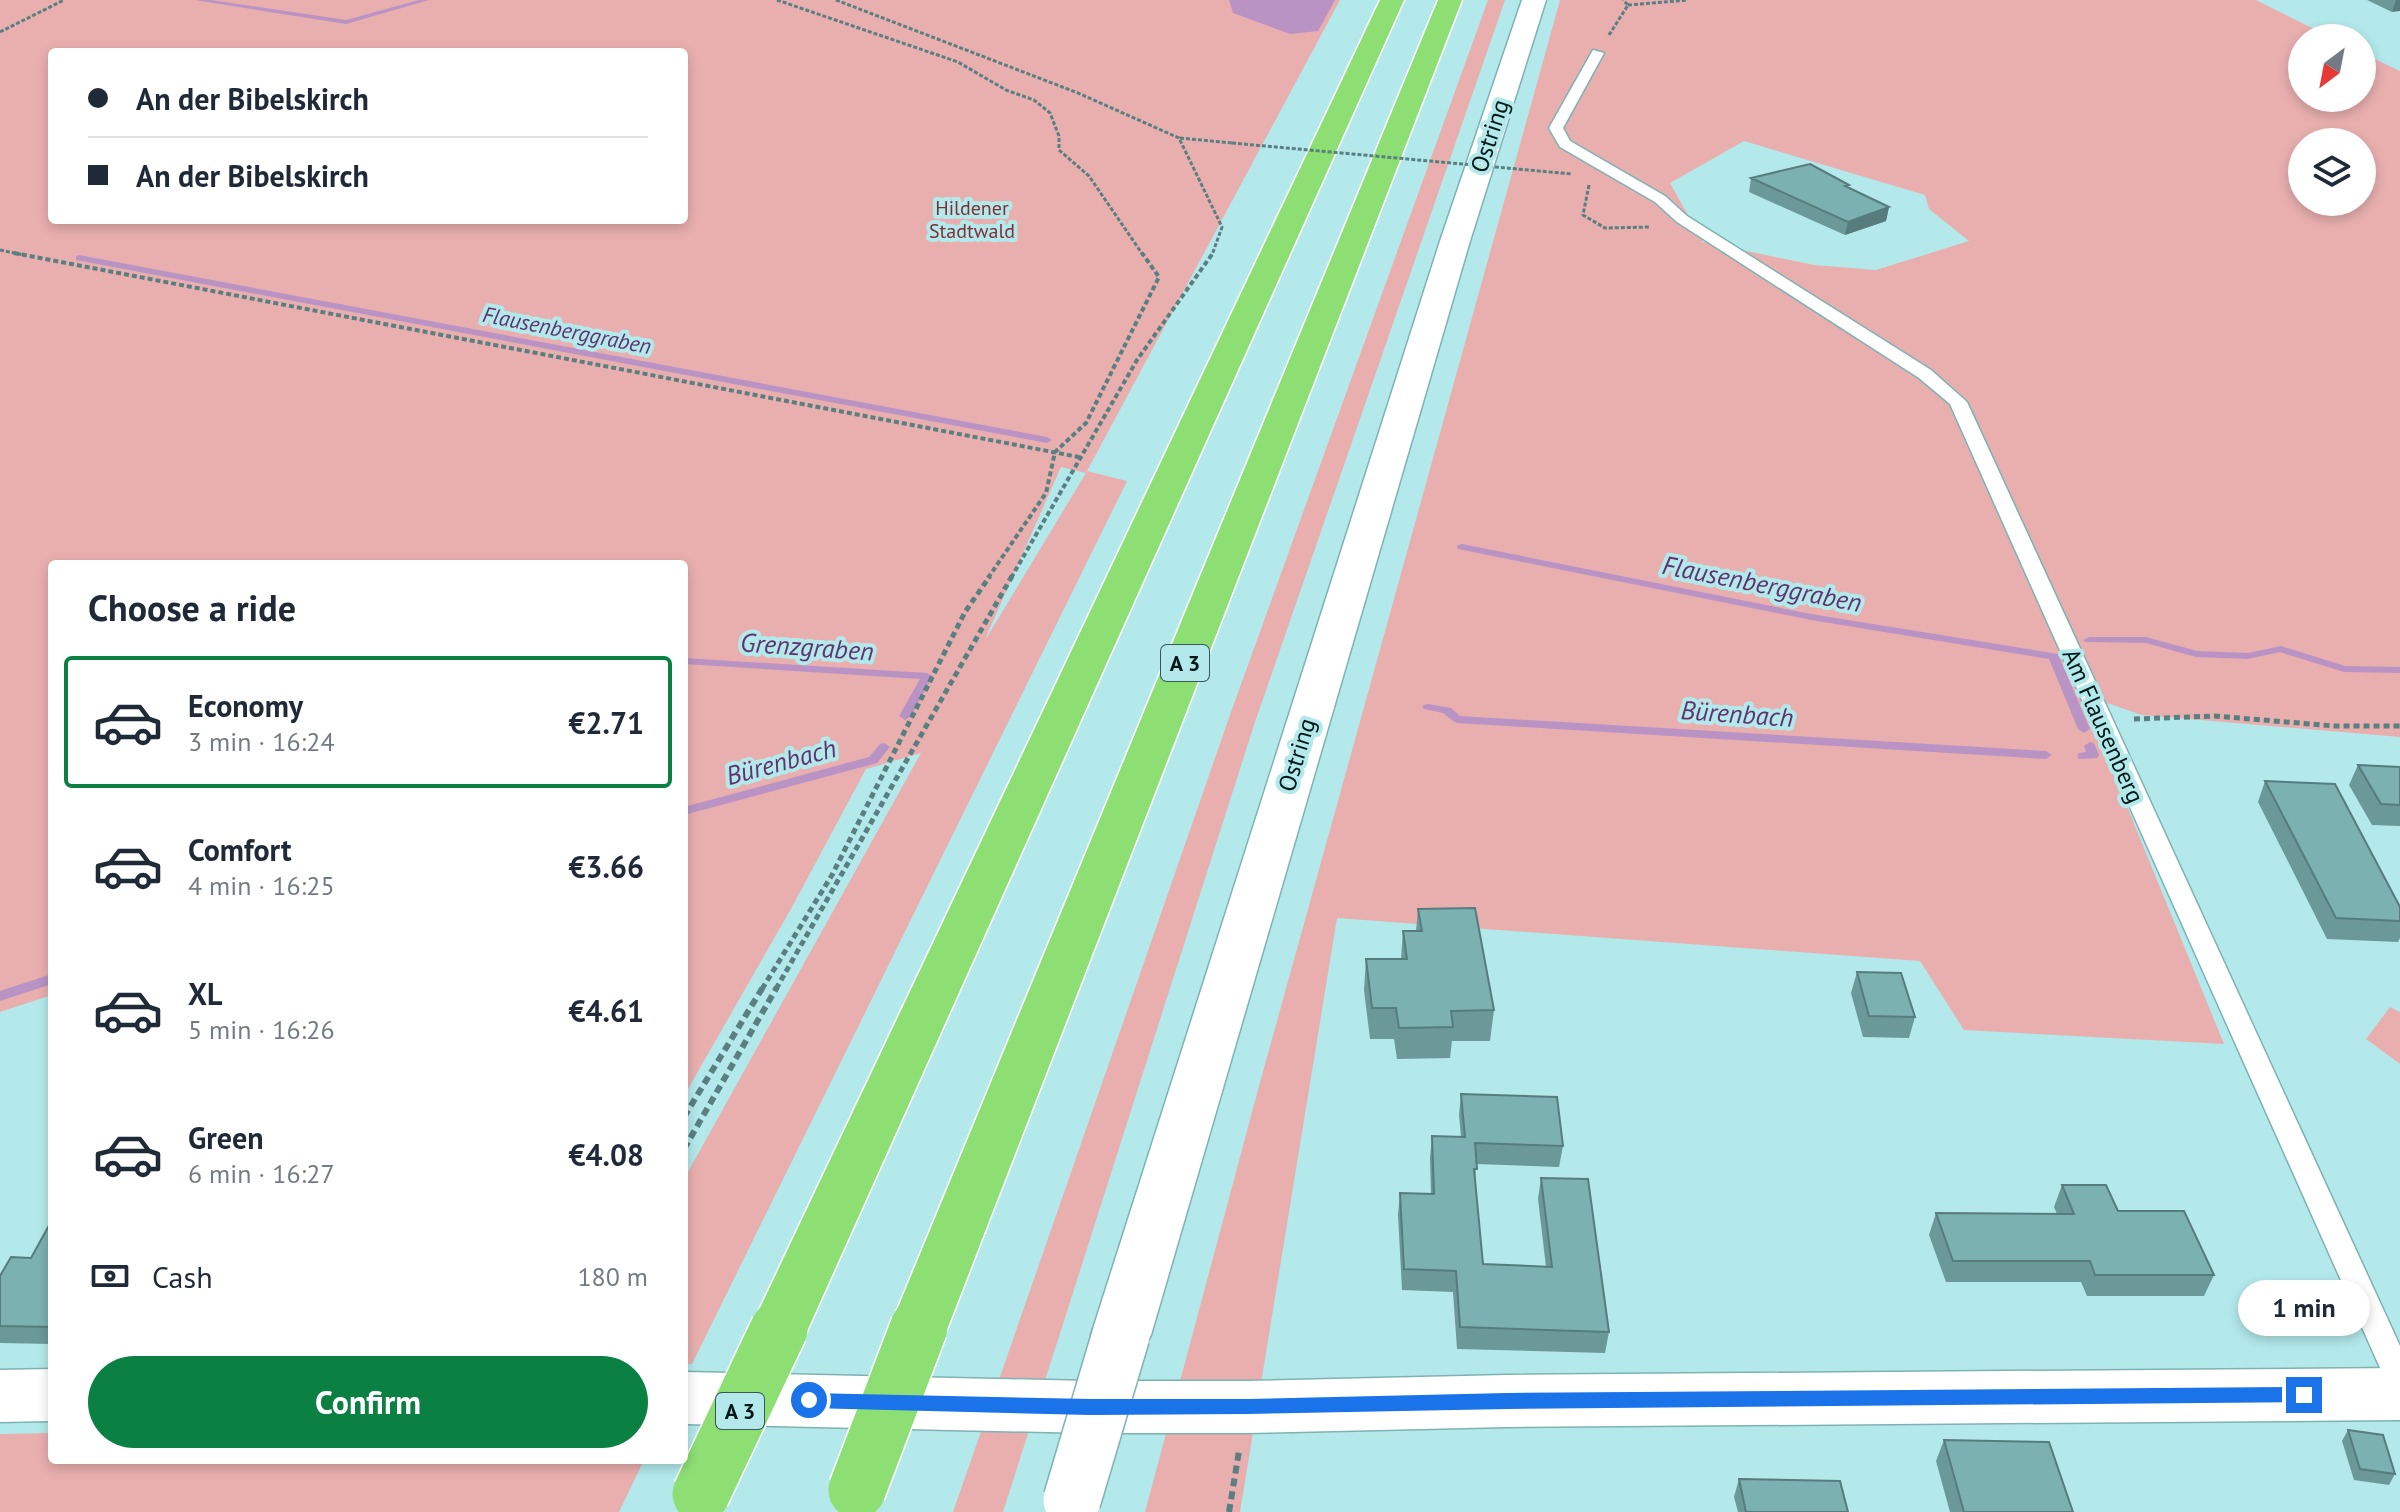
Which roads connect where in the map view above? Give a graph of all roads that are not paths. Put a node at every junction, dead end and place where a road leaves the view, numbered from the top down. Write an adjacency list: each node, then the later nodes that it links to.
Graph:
1 (1392, 0): 11 (highway, A 3, bridge)
2 (1450, 0): 10 (highway, A 3, bridge)
3 (1534, 0): 12 (main road, Ostring, bridge)
4 (1598, 53): 5 (lane, Am Flausenberg)
5 (2400, 1379)
6 (2400, 1394): 9 (main road)
7 (48, 1395): 8 (main road)
8 (0, 1396)
9 (688, 1398)
10 (853, 1501)
11 (697, 1503)
12 (1070, 1506)

